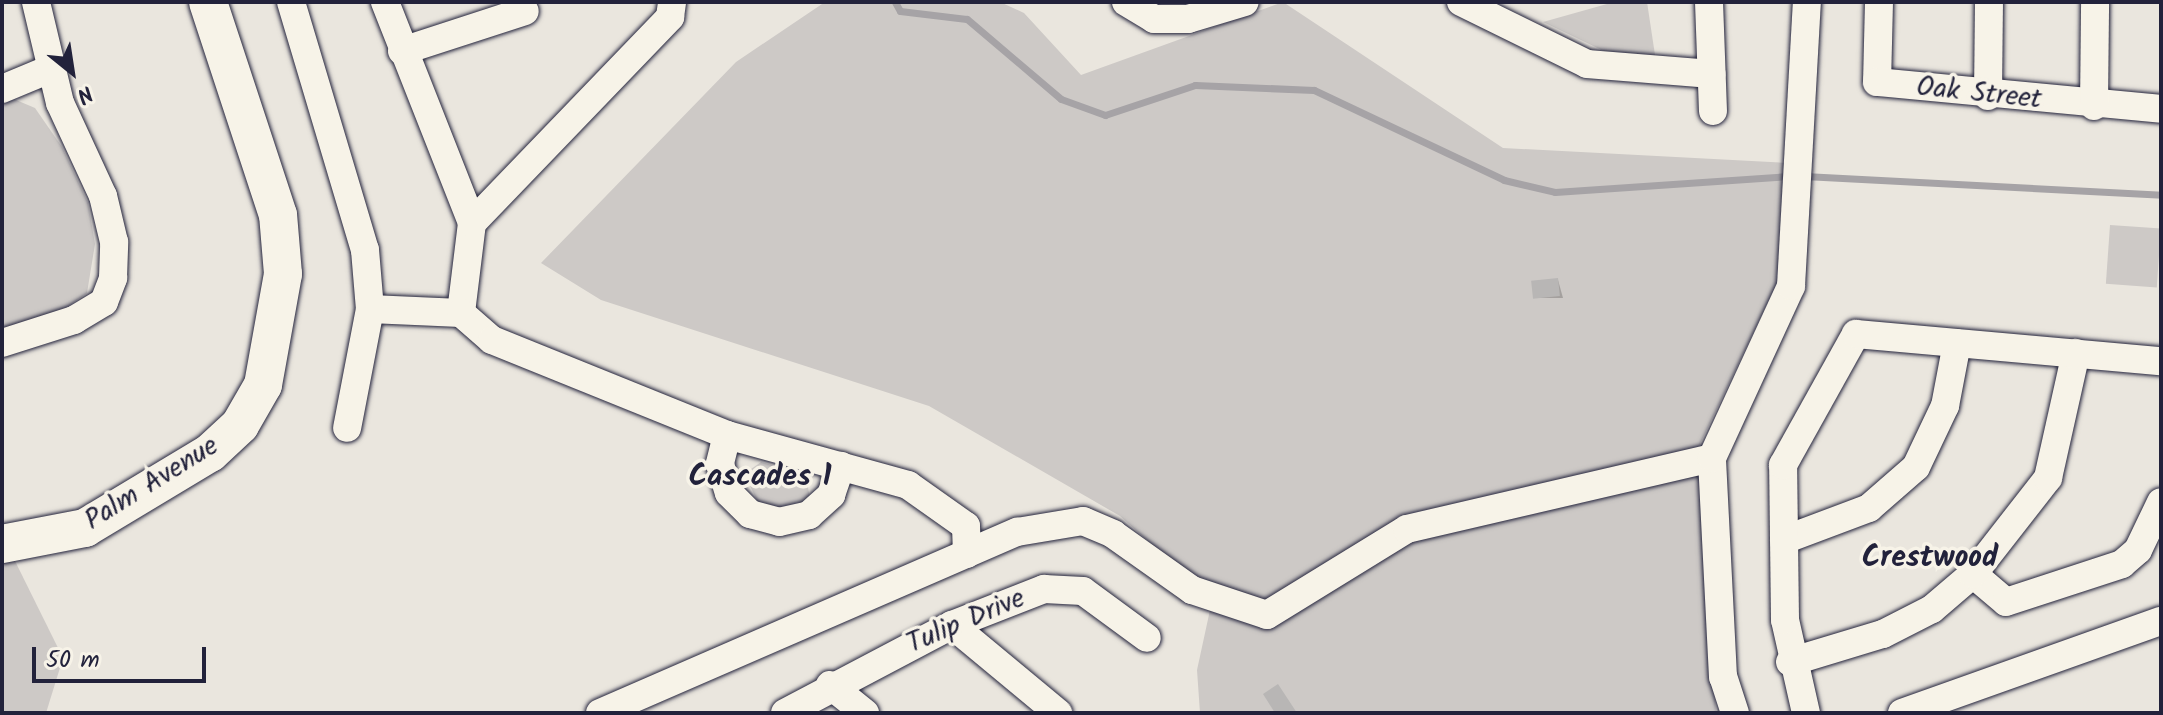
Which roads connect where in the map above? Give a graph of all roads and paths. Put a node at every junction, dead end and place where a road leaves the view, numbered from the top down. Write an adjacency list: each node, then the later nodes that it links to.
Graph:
1 (36, 2): 16 (street)
2 (208, 2): 36 (street, Palm Avenue)
3 (291, 2): 24 (street)
4 (385, 2): 15 (street)
5 (672, 2): 23 (street)
6 (1126, 2): 7 (street)
7 (1245, 2)
8 (1461, 2): 17 (street)
9 (1709, 2): 17 (street)
10 (1807, 2): 32 (street)
11 (1879, 2): 19 (street, Oak Street)
12 (1989, 2): 19 (street)
13 (2095, 2): 20 (street)
14 (525, 11): 15 (street)
15 (402, 51): 23 (street)
16 (50, 69): 18 (street); 26 (street)
17 (1712, 74): 22 (street)
18 (2, 89)
19 (1988, 96): 20 (street, Oak Street)
20 (2094, 106): 21 (street, Oak Street)
21 (2161, 109)
22 (1713, 111)
23 (472, 223): 25 (street)
24 (370, 309): 25 (street); 30 (street)
25 (461, 313): 31 (street)
26 (2, 343)
27 (1957, 343): 28 (street); 35 (street); 35 (street)
28 (2076, 353): 29 (street); 38 (street)
29 (2161, 361)
30 (347, 428)
31 (727, 435): 33 (street); 33 (street)
32 (1712, 458): 37 (street); 48 (street)
33 (841, 466): 37 (street)
34 (2161, 502): 38 (street)
35 (1784, 540): 42 (street)
36 (2, 544)
37 (967, 554): 44 (street)
38 (1973, 574): 42 (street)
39 (2161, 621): 50 (street)
40 (952, 625): 41 (street, Tulip Drive); 43 (street, Tulip Drive); 47 (street)
41 (1147, 638)
42 (1790, 662): 49 (street)
43 (830, 685): 45 (street, Tulip Drive); 46 (street)
44 (600, 713)
45 (785, 713)
46 (865, 713)
47 (1058, 713)
48 (1735, 713)
49 (1806, 713)
50 (1902, 713)

